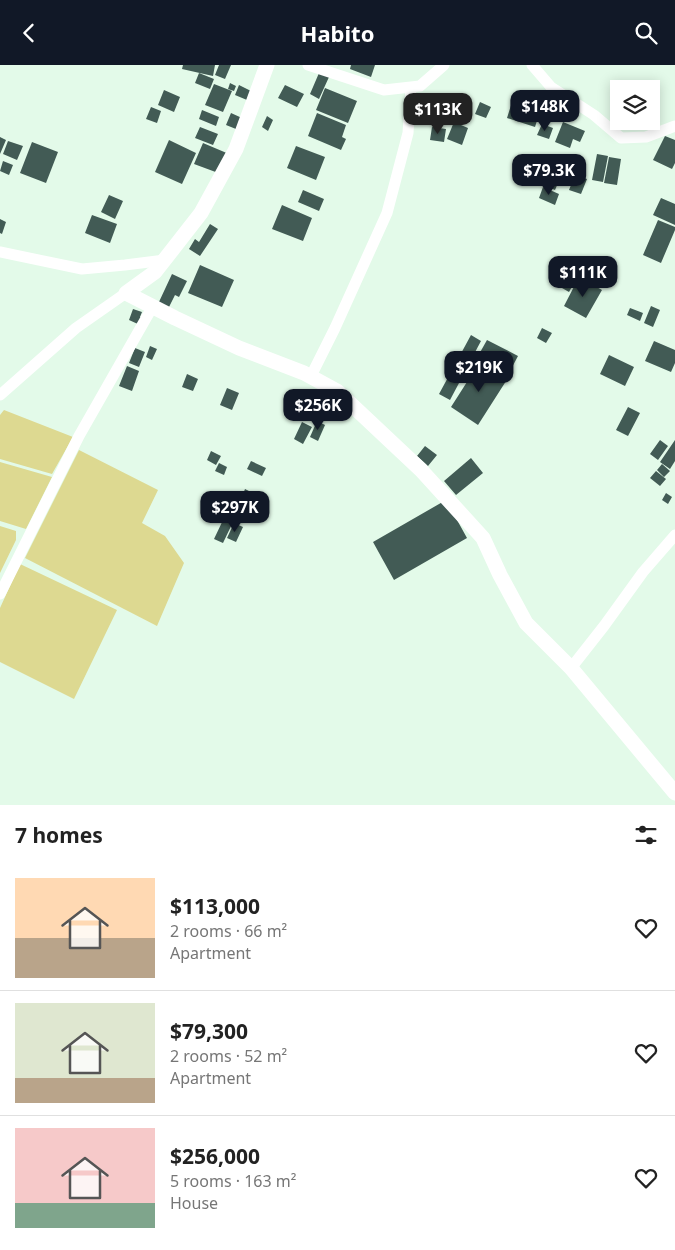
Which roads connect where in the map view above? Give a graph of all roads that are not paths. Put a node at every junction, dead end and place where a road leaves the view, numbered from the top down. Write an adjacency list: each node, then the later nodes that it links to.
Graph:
1 (267, 65): 8 (street)
2 (308, 65): 5 (street)
3 (444, 65): 5 (street)
4 (532, 65): 6 (street)
5 (411, 87): 11 (street)
6 (675, 127)
7 (0, 252): 8 (street)
8 (165, 260): 9 (street)
9 (126, 293): 10 (street); 12 (street)
10 (153, 306): 11 (street); 14 (street)
11 (311, 376): 15 (street)
12 (0, 395)
13 (675, 535): 15 (street)
14 (0, 594)
15 (571, 668): 16 (street)
16 (675, 793)

